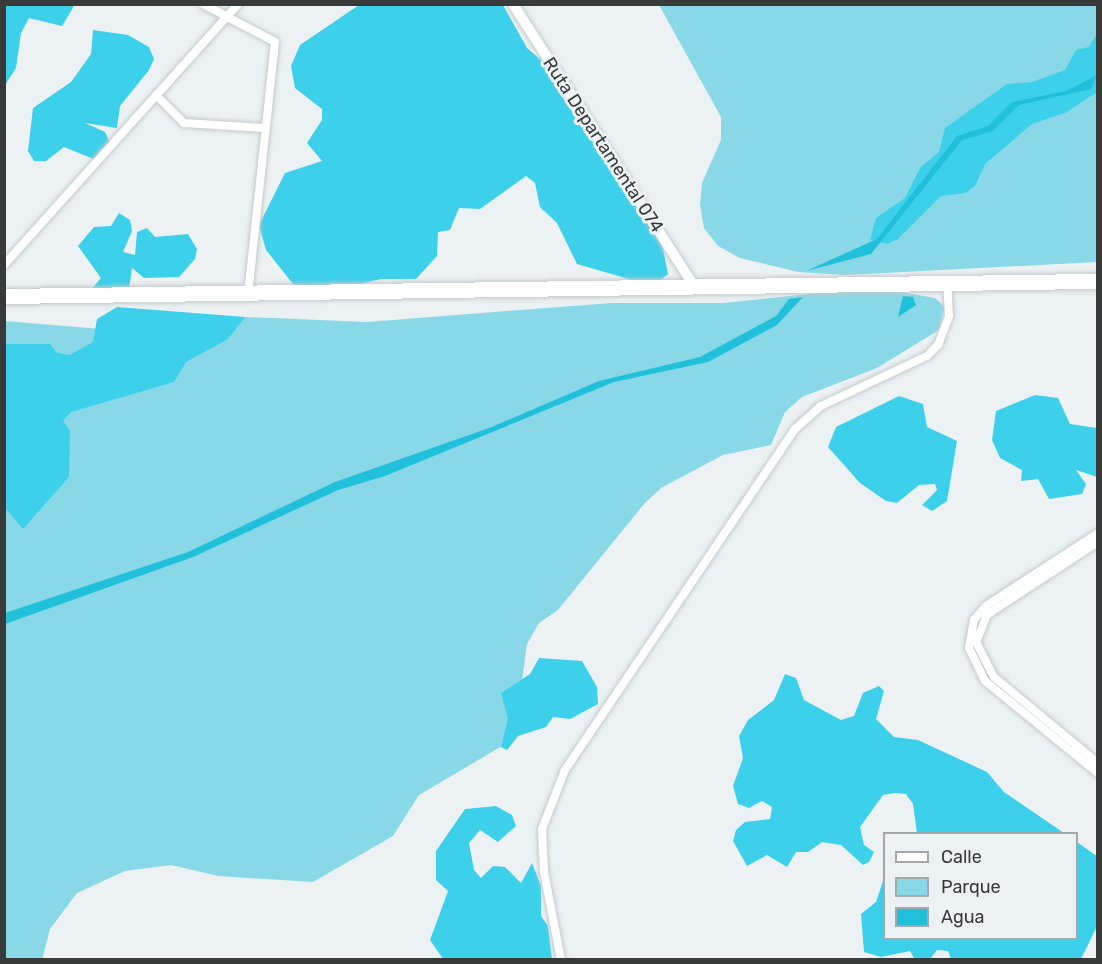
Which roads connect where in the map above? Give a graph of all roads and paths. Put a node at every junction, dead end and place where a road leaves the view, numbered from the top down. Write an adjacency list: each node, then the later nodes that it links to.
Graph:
1 (203, 4): 4 (street)
2 (238, 4): 4 (street)
3 (513, 4): 10 (street, Ruta Departamental 074)
4 (227, 17): 5 (street); 6 (street)
5 (156, 95): 6 (street); 7 (street)
6 (264, 128): 11 (street)
7 (4, 265)
8 (1098, 281): 9 (highway)
9 (947, 284): 10 (highway); 17 (street)
10 (694, 286): 11 (highway)
11 (248, 292): 12 (highway)
12 (4, 296)
13 (1098, 533): 16 (street)
14 (1098, 542): 15 (street)
15 (1098, 762)
16 (1098, 773)
17 (561, 960)

